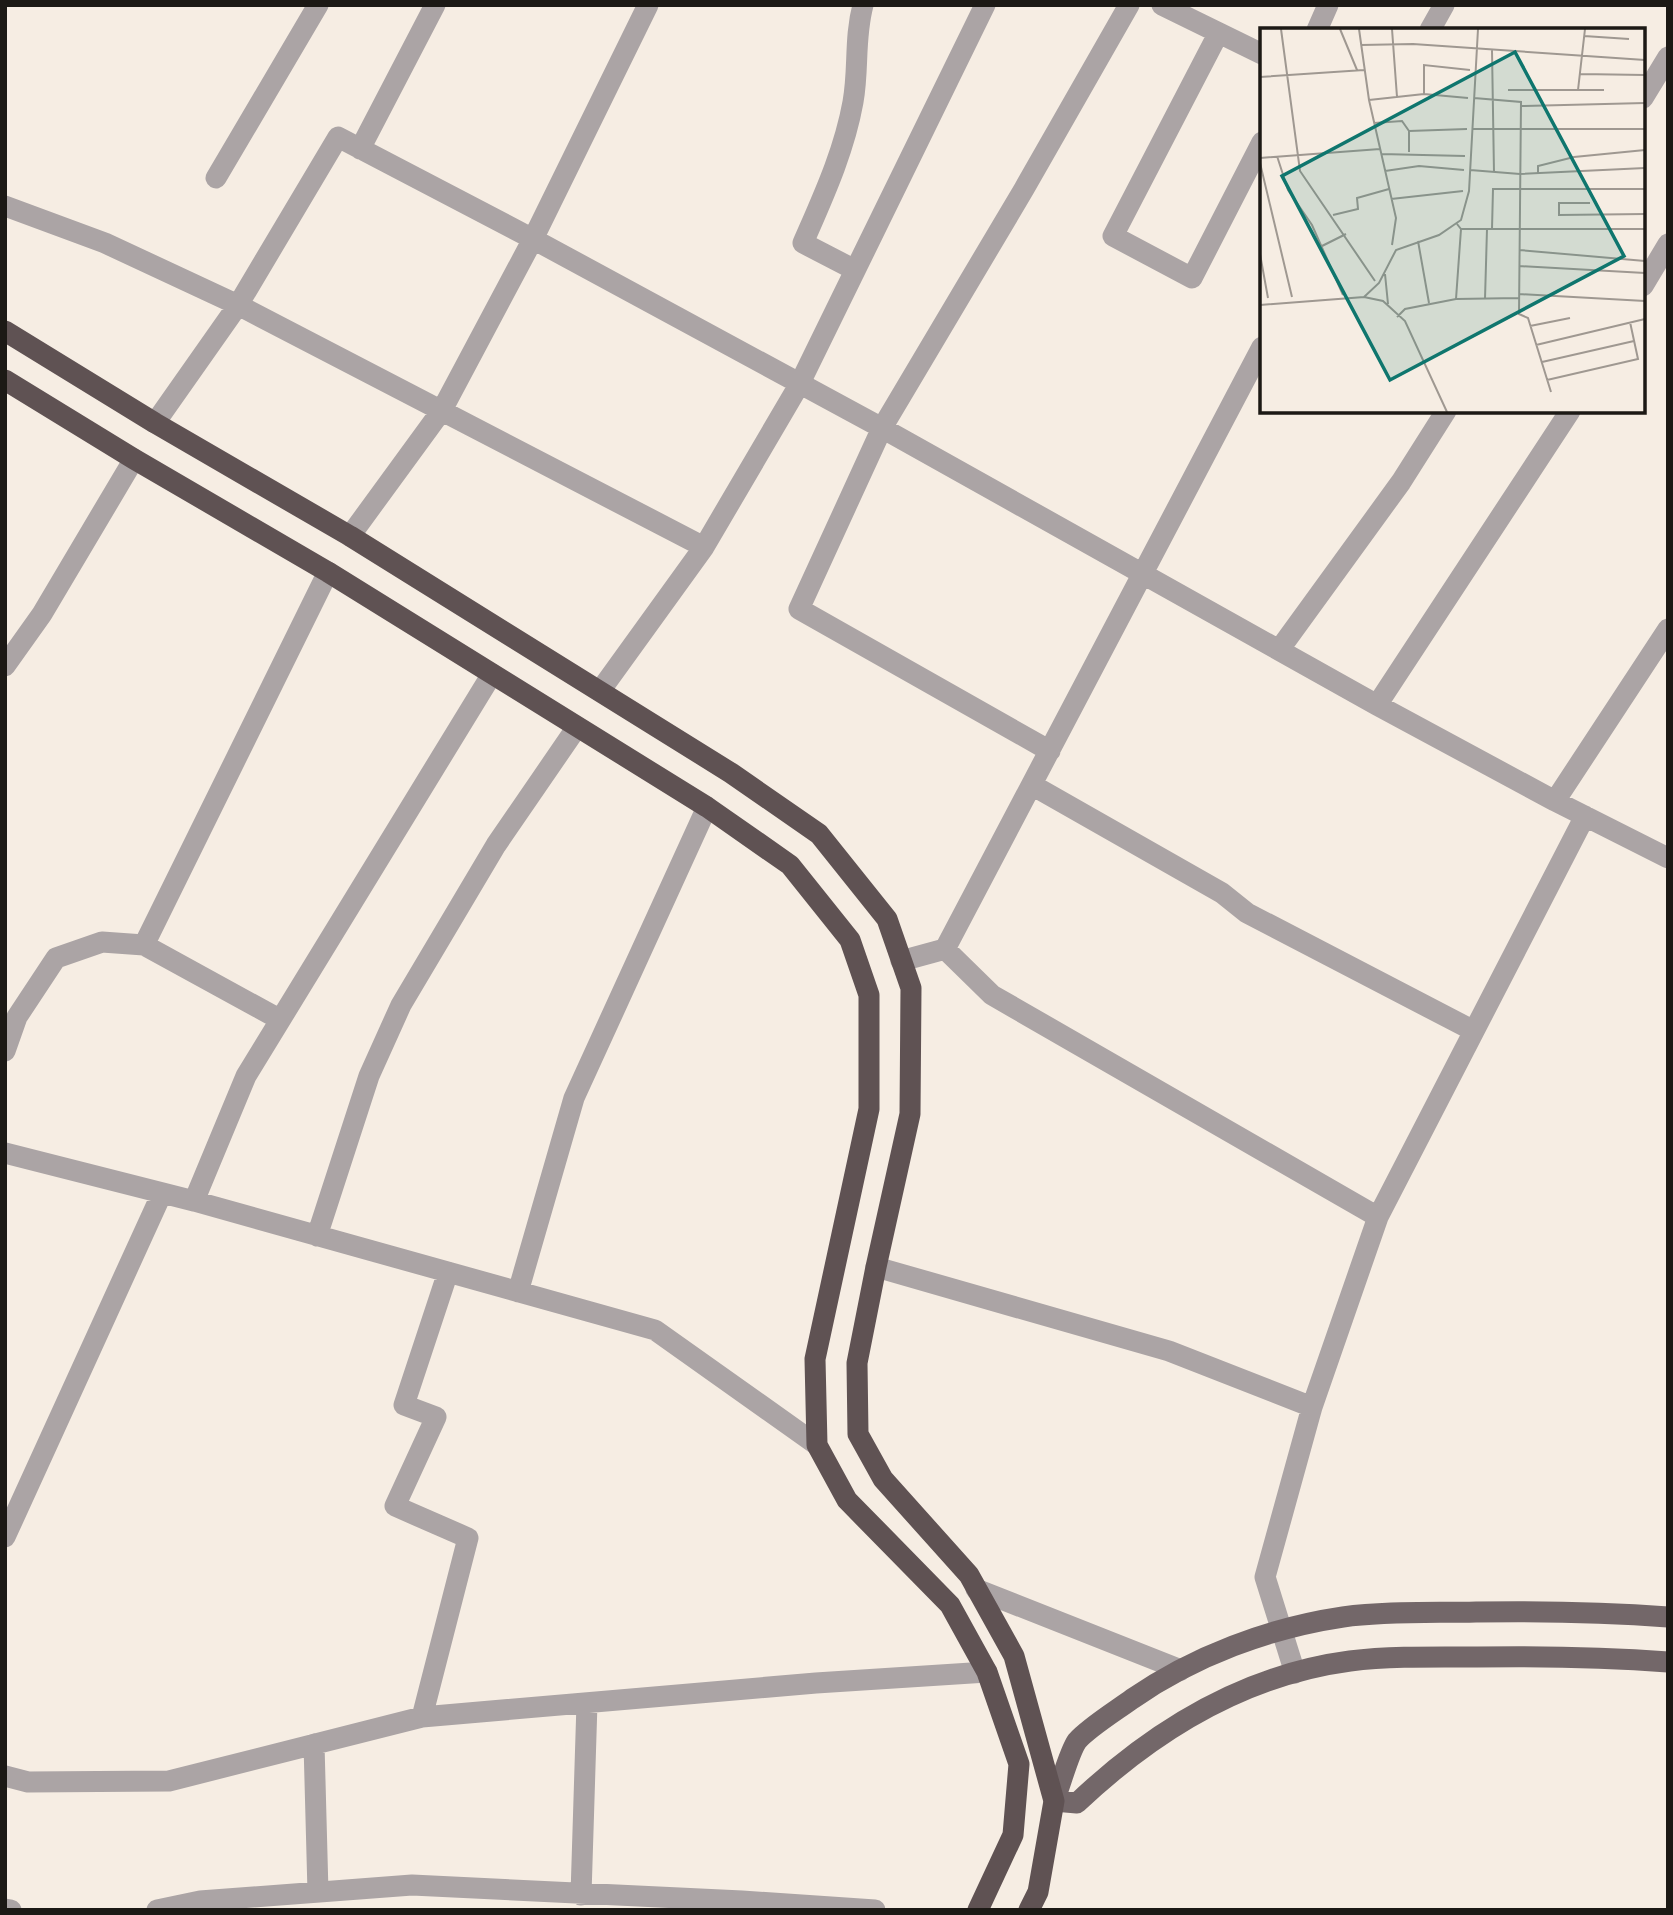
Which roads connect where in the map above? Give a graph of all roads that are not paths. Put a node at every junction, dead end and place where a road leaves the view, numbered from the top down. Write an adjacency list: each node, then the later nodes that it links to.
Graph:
1 (318, 5): 18 (street)
2 (435, 5): 17 (street)
3 (649, 5): 20 (street)
4 (863, 5): 22 (street)
5 (985, 5): 22 (street)
6 (1129, 5): 33 (street)
7 (1162, 5): 12 (street)
8 (1328, 5): 10 (street)
9 (1444, 5): 11 (street)
10 (1318, 28)
11 (1431, 28)
12 (1218, 34): 13 (street); 16 (street)
13 (1260, 53)
14 (1668, 57): 15 (street)
15 (1645, 95)
16 (1260, 146)
17 (360, 149): 20 (street); 24 (street)
18 (216, 178)
19 (5, 206): 24 (street)
20 (533, 239): 28 (street); 29 (street)
21 (1668, 244): 23 (street)
22 (855, 270): 28 (street)
23 (1645, 283)
24 (237, 305): 29 (street); 32 (street)
25 (5, 331): 32 (highway)
26 (1260, 351): 38 (street)
27 (5, 380): 34 (highway)
28 (799, 385): 33 (street); 36 (street)
29 (442, 410): 35 (street); 36 (street)
30 (1445, 413): 40 (street)
31 (1569, 413): 44 (street)
32 (155, 423): 35 (highway)
33 (882, 428): 38 (street); 46 (street)
34 (134, 458): 37 (highway); 41 (street)
35 (350, 536): 43 (highway)
36 (704, 547): 43 (street)
37 (328, 572): 42 (highway); 52 (street)
38 (1144, 575): 40 (street); 46 (street)
39 (1668, 629): 48 (street)
40 (1279, 650): 44 (street)
41 (5, 666)
42 (492, 674): 45 (highway); 55 (street)
43 (600, 691): 54 (highway)
44 (1377, 705): 48 (street)
45 (577, 727): 49 (highway); 62 (street)
46 (1050, 751): 47 (street)
47 (1032, 785): 53 (street); 56 (street)
48 (1555, 801): 50 (street)
49 (707, 807): 65 (street); 67 (highway)
50 (1585, 816): 51 (street); 56 (street)
51 (1668, 858)
52 (144, 945): 55 (street); 57 (street)
53 (945, 949): 54 (street); 61 (street)
54 (901, 961): 63 (highway)
55 (279, 1019): 60 (street)
56 (1474, 1031): 61 (street)
57 (5, 1051)
58 (5, 1153): 59 (street)
59 (162, 1193): 60 (street); 68 (street)
60 (194, 1201): 62 (street)
61 (1378, 1217): 66 (street)
62 (317, 1236): 64 (street)
63 (876, 1266): 66 (street); 69 (highway)
64 (449, 1272): 65 (street); 77 (street)
65 (518, 1292): 67 (street)
66 (1312, 1407): 71 (street)
67 (817, 1445): 74 (highway)
68 (5, 1537)
69 (976, 1589): 73 (street); 80 (highway)
70 (1668, 1617): 71 (main road)
71 (1281, 1631): 73 (main road); 75 (street)
72 (1668, 1662): 75 (main road)
73 (1181, 1670): 80 (main road)
74 (987, 1672): 76 (street); 87 (highway)
75 (1295, 1673): 80 (main road)
76 (587, 1703): 77 (street); 82 (street)
77 (422, 1717): 78 (street)
78 (314, 1744): 79 (street); 81 (street)
79 (5, 1776)
80 (1054, 1801): 88 (highway)
81 (318, 1892): 82 (street); 85 (street)
82 (582, 1895): 86 (street)
83 (5, 1909): 84 (street)
84 (11, 1910)
85 (157, 1910)
86 (875, 1910)
87 (978, 1910)
88 (1029, 1910)

